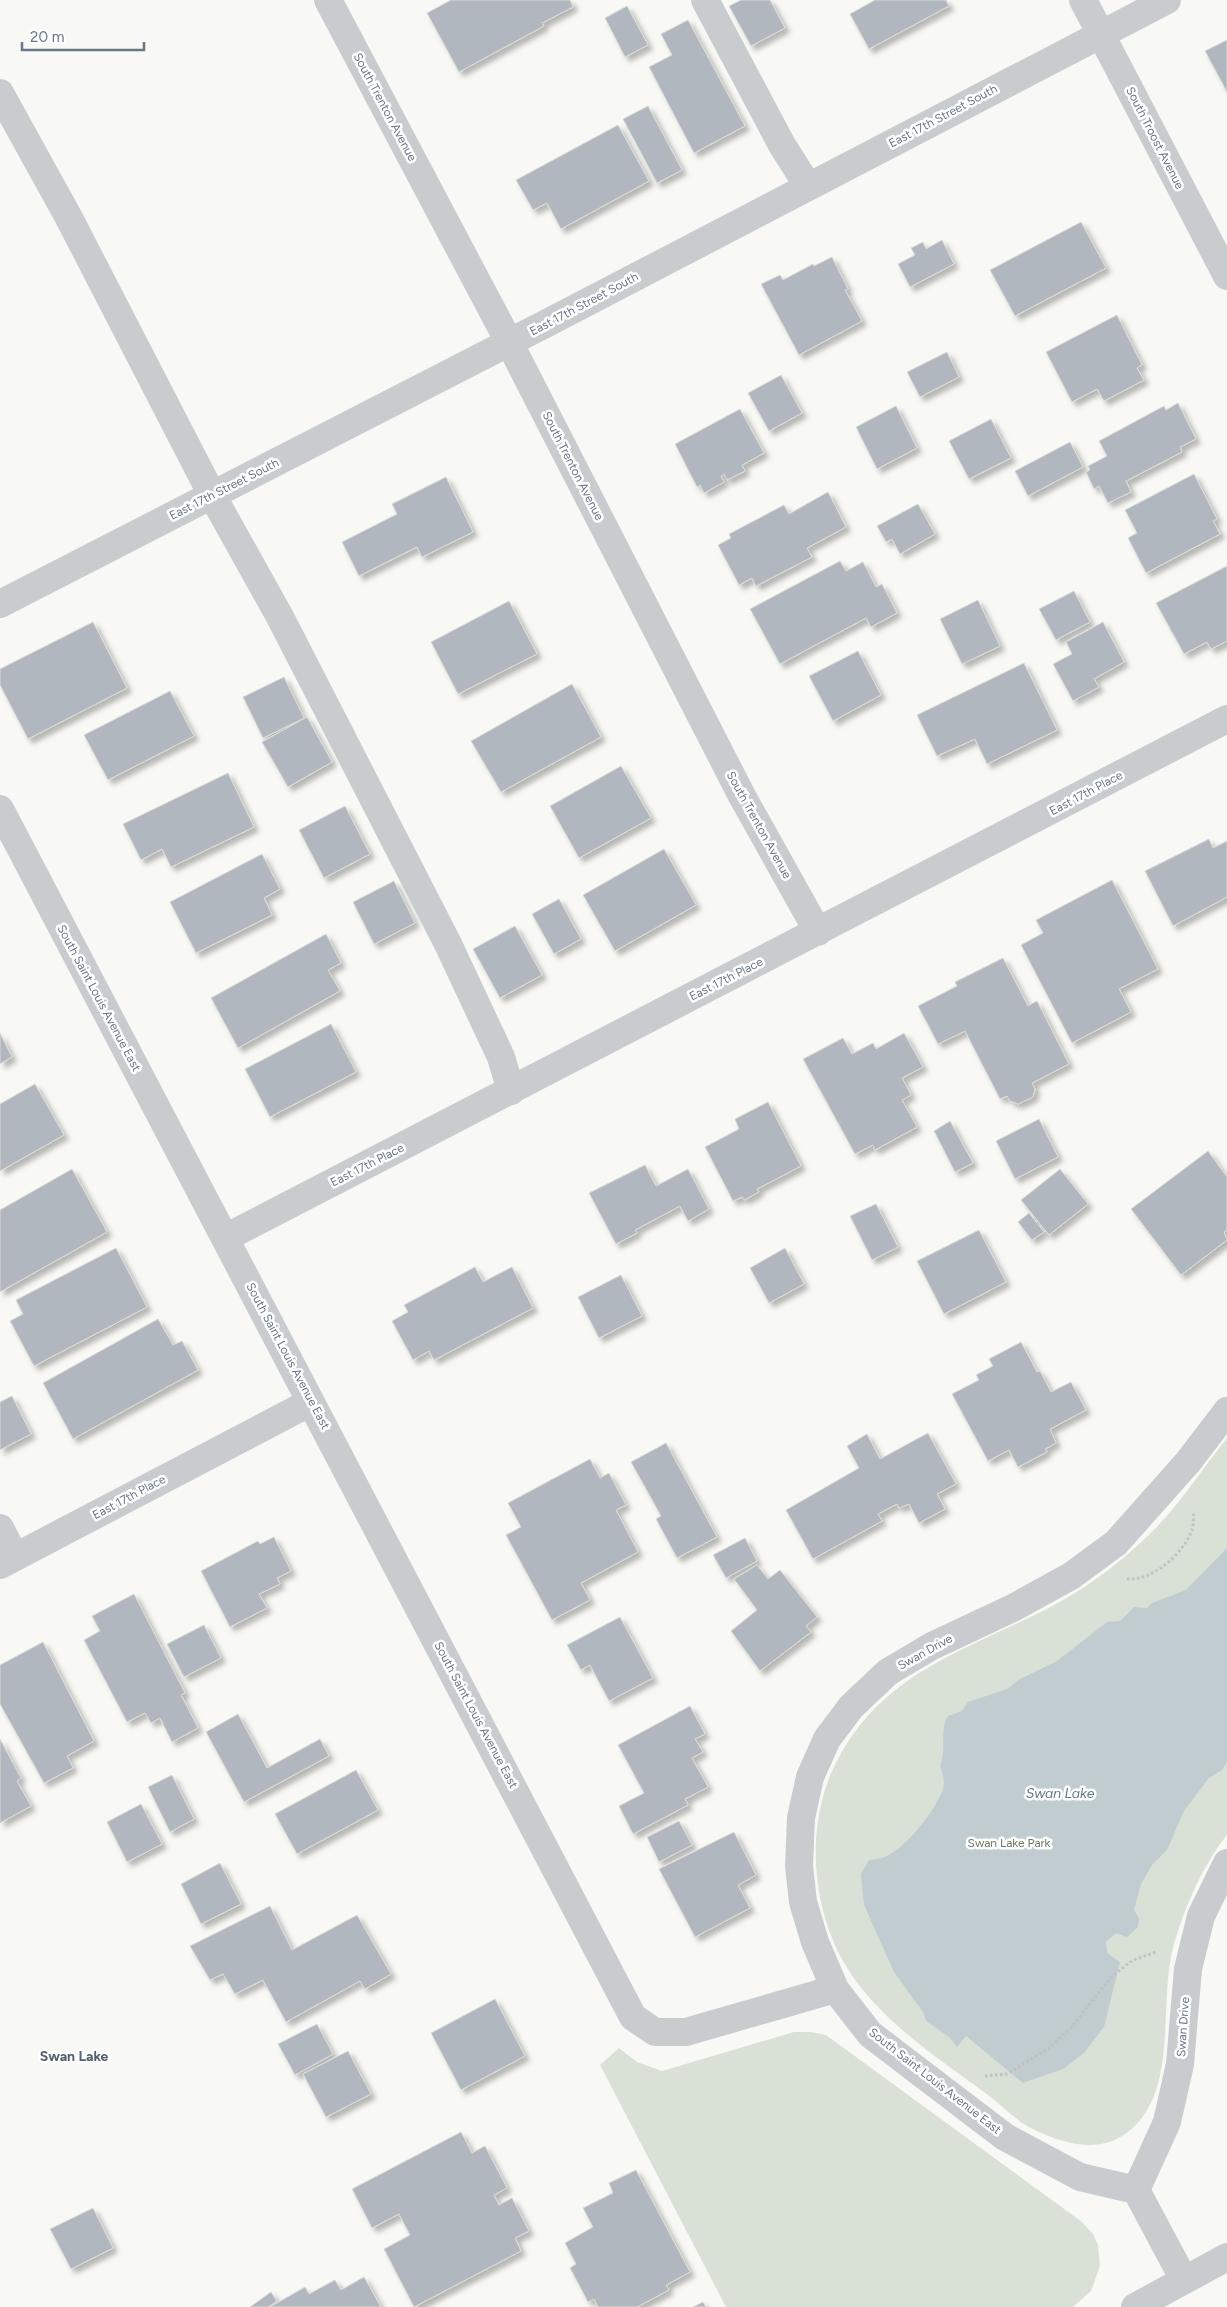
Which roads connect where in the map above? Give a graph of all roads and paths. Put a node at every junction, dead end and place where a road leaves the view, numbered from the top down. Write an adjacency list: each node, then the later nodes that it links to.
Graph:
1 (328, 0): 9 (street, South Trenton Avenue)
2 (705, 0): 7 (street)
3 (1083, 0): 5 (street, South Troost Avenue)
4 (1167, 0): 5 (street, East 17th Street South)
5 (1100, 34): 7 (street, East 17th Street South); 8 (street, South Troost Avenue)
6 (0, 93): 10 (street)
7 (808, 186): 9 (street, East 17th Street South)
8 (1227, 276)
9 (509, 342): 10 (street, East 17th Street South); 14 (street, South Trenton Avenue)
10 (212, 495): 11 (street, East 17th Street South); 15 (street)
11 (0, 604)
12 (1227, 719): 14 (street, East 17th Place)
13 (0, 809): 16 (street, South Saint Louis Avenue East)
14 (818, 932): 15 (street, East 17th Place)
15 (510, 1091): 16 (street, East 17th Place)
16 (225, 1238): 17 (street, South Saint Louis Avenue East)
17 (311, 1402): 21 (street, East 17th Place); 25 (street, South Saint Louis Avenue East)
18 (1227, 1411): 25 (street, Swan Drive)
19 (1195, 1506): 22 (path)
20 (0, 1528): 21 (street)
21 (7, 1561)
22 (1118, 1579)
23 (1227, 1863): 27 (street, Swan Drive)
24 (1132, 1960): 26 (path)
25 (835, 1989): 27 (street, South Saint Louis Avenue East)
26 (1007, 2074)
27 (1136, 2190): 29 (street)
28 (1227, 2257): 29 (street)
29 (1184, 2280): 30 (street)
30 (1135, 2307)

